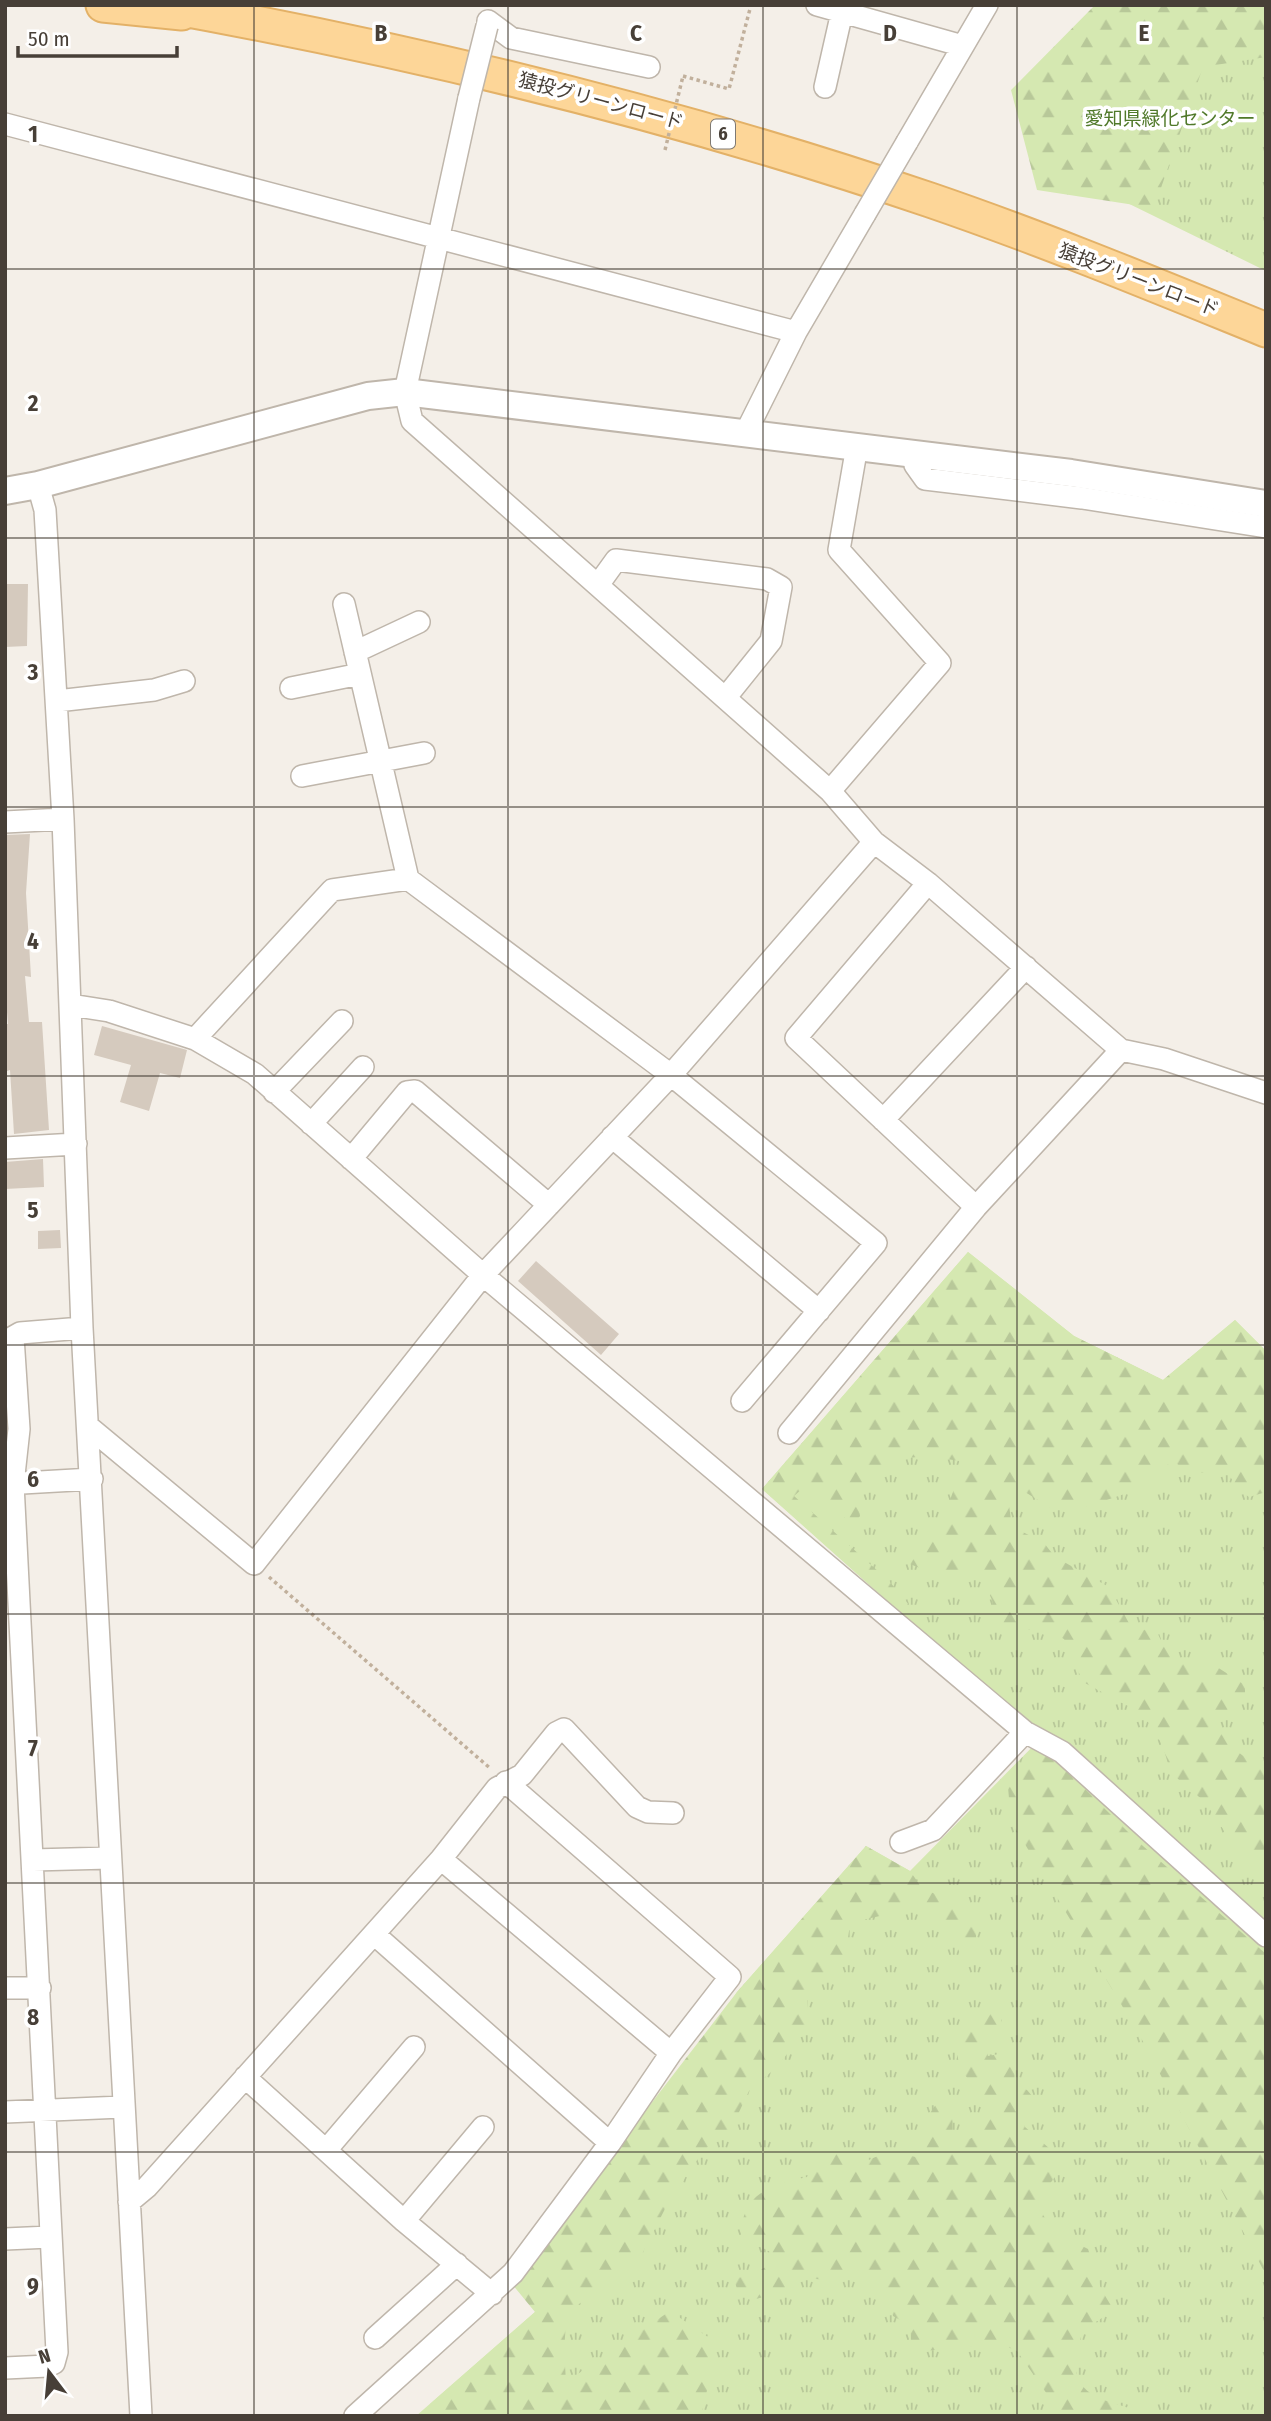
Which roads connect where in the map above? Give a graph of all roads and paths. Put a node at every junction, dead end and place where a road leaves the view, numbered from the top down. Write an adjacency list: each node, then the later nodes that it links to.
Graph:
1 (103, 5): 6 (main road)
2 (161, 5): 6 (main road)
3 (751, 5): 13 (path, bridge)
4 (817, 5): 7 (street)
5 (987, 5): 9 (street)
6 (219, 12): 15 (main road, 猿投グリーンロード / 6)
7 (842, 12): 9 (street); 11 (street)
8 (489, 17): 10 (street); 14 (street, bridge)
9 (963, 46): 16 (street, bridge)
10 (649, 67)
11 (825, 87)
12 (5, 124): 14 (street)
13 (665, 150)
14 (436, 238): 16 (street); 17 (street)
15 (1266, 330)
16 (796, 332): 18 (street)
17 (405, 392): 18 (street); 21 (street); 25 (street)
18 (745, 434): 19 (street)
19 (857, 446): 20 (street); 37 (street)
20 (916, 454): 23 (street); 24 (street)
21 (38, 485): 22 (street); 33 (street)
22 (5, 491)
23 (1266, 505)
24 (1266, 527)
25 (598, 585): 32 (street); 32 (street)
26 (344, 604): 28 (street)
27 (419, 622): 28 (street)
28 (355, 652): 29 (street)
29 (360, 674): 31 (street); 35 (street)
30 (184, 681): 33 (street)
31 (291, 688)
32 (726, 697): 37 (street)
33 (57, 701): 38 (street)
34 (424, 753): 35 (street)
35 (381, 762): 36 (street); 41 (street)
36 (302, 776)
37 (830, 791): 40 (street)
38 (63, 819): 39 (street); 44 (street)
39 (5, 822)
40 (874, 842): 42 (street); 49 (street)
41 (408, 879): 46 (street); 49 (street)
42 (928, 883): 43 (street); 52 (street)
43 (1026, 967): 47 (street); 52 (street)
44 (71, 1005): 46 (street); 55 (street)
45 (342, 1021): 50 (street)
46 (195, 1039): 50 (street)
47 (1121, 1050): 51 (street); 59 (street)
48 (363, 1067): 53 (street)
49 (671, 1075): 54 (street); 61 (street)
50 (274, 1092): 53 (street)
51 (1266, 1093)
52 (883, 1120): 59 (street)
53 (311, 1124): 57 (street)
54 (612, 1137): 58 (street); 61 (street)
55 (76, 1144): 56 (street); 62 (street)
56 (5, 1149)
57 (351, 1159): 58 (street); 60 (street)
58 (549, 1205): 60 (street)
59 (976, 1207): 65 (street)
60 (483, 1275): 68 (street); 71 (street)
61 (819, 1311): 63 (street)
62 (82, 1328): 64 (street); 67 (street)
63 (742, 1401)
64 (89, 1426): 66 (street); 68 (street)
65 (789, 1433)
66 (92, 1479): 67 (street); 75 (street)
67 (9, 1484): 69 (street)
68 (254, 1564): 72 (path)
69 (13, 1602): 70 (street)
70 (15, 1729): 77 (street)
71 (1025, 1732): 74 (street); 79 (street)
72 (506, 1782): 73 (street); 76 (street); 83 (street)
73 (673, 1813)
74 (901, 1842)
75 (109, 1858): 77 (street); 85 (street)
76 (441, 1859): 78 (street); 83 (street)
77 (33, 1860): 81 (street)
78 (374, 1934): 84 (street); 89 (street)
79 (1266, 1936)
80 (5, 1988): 81 (street)
81 (40, 1988): 86 (street)
82 (414, 2047): 90 (street)
83 (671, 2053): 89 (street)
84 (245, 2077): 90 (street); 91 (street)
85 (122, 2107): 86 (street); 91 (street)
86 (46, 2110): 87 (street); 93 (street)
87 (5, 2112)
88 (483, 2127): 92 (street)
89 (610, 2143): 96 (street)
90 (327, 2149): 92 (street)
91 (129, 2202): 99 (street)
92 (404, 2221): 95 (street)
93 (50, 2237): 94 (street); 98 (street)
94 (5, 2239)
95 (457, 2264): 96 (street); 97 (street)
96 (492, 2294): 100 (street)
97 (375, 2338)
98 (5, 2368)
99 (141, 2416)
100 (355, 2416)

